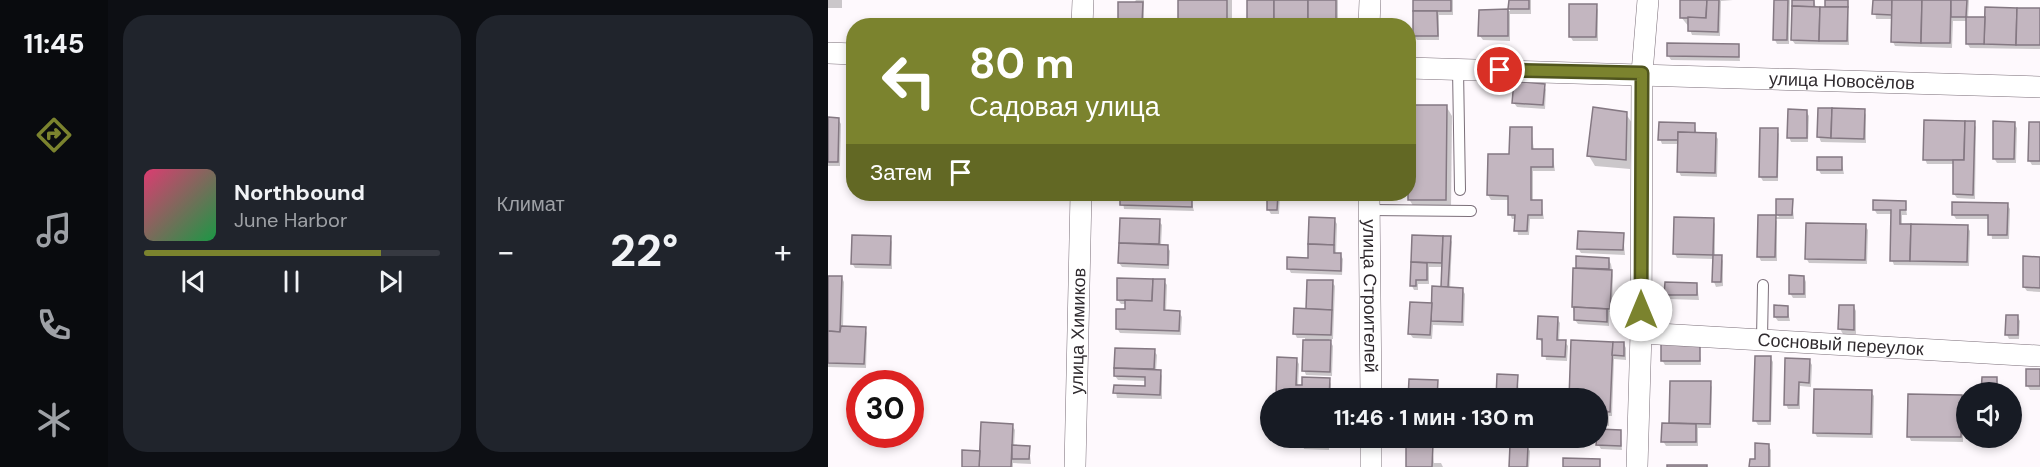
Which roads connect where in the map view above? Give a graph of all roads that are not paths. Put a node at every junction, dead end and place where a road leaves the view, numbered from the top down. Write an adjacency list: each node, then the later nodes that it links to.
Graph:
1 (1083, 0): 4 (street)
2 (1370, 0): 5 (street)
3 (1648, 0): 10 (street)
4 (1082, 18)
5 (1369, 18)
6 (828, 54): 7 (street)
7 (846, 54)
8 (1416, 68): 9 (street, улица Новосёлов)
9 (1458, 69): 10 (street, улица Новосёлов); 12 (lane)
10 (1642, 73): 11 (street, улица Новосёлов); 17 (street)
11 (2040, 87)
12 (1460, 190)
13 (1081, 201): 22 (street, улица Химиков)
14 (1369, 202): 15 (lane); 20 (street, улица Строителей)
15 (1471, 210)
16 (1763, 285): 18 (lane)
17 (1641, 333): 18 (street, Сосновый переулок); 24 (street)
18 (1762, 338): 19 (street, Сосновый переулок)
19 (2040, 356)
20 (1371, 388)
21 (1371, 448): 23 (street)
22 (1075, 467)
23 (1371, 467)
24 (1636, 467)

